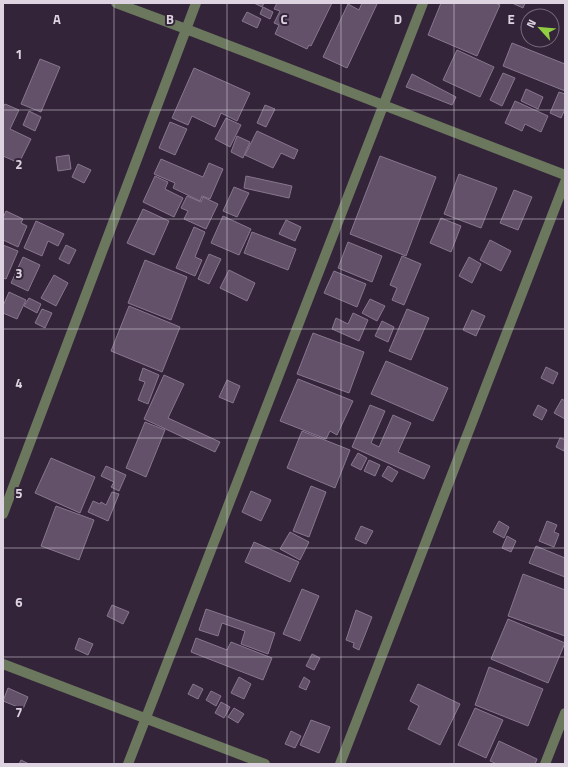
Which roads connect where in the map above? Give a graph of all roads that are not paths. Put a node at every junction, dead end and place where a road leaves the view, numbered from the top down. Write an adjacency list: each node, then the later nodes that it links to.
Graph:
1 (116, 3): 4 (street)
2 (196, 3): 4 (street)
3 (423, 3): 5 (street)
4 (186, 29): 5 (street); 8 (street)
5 (383, 105): 6 (street); 11 (street)
6 (565, 175)
7 (565, 182): 14 (street)
8 (3, 514)
9 (3, 664): 11 (street)
10 (565, 713): 15 (street)
11 (146, 718): 12 (street); 13 (street)
12 (128, 764)
13 (265, 764)
14 (340, 764)
15 (545, 764)

